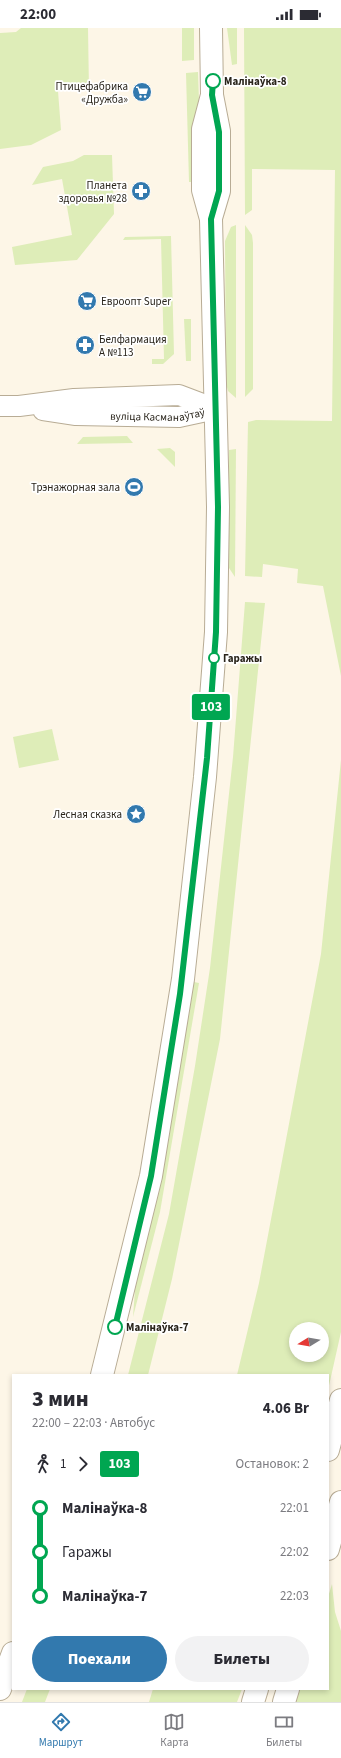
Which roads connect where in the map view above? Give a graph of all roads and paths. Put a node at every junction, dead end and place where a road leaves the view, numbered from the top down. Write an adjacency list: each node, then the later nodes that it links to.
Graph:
1 (212, 28): 3 (main road)
2 (10, 406): 3 (street, вуліца Касманаўтаў)
3 (216, 409): 4 (main road)
4 (102, 1374)
5 (341, 1400): 6 (main road)
6 (329, 1446)
7 (341, 1502): 8 (main road)
8 (329, 1545)
9 (12, 1656): 10 (main road)
10 (0, 1689)
11 (257, 1690): 13 (main road)
12 (288, 1690): 14 (main road)
13 (253, 1702)
14 (284, 1702)

